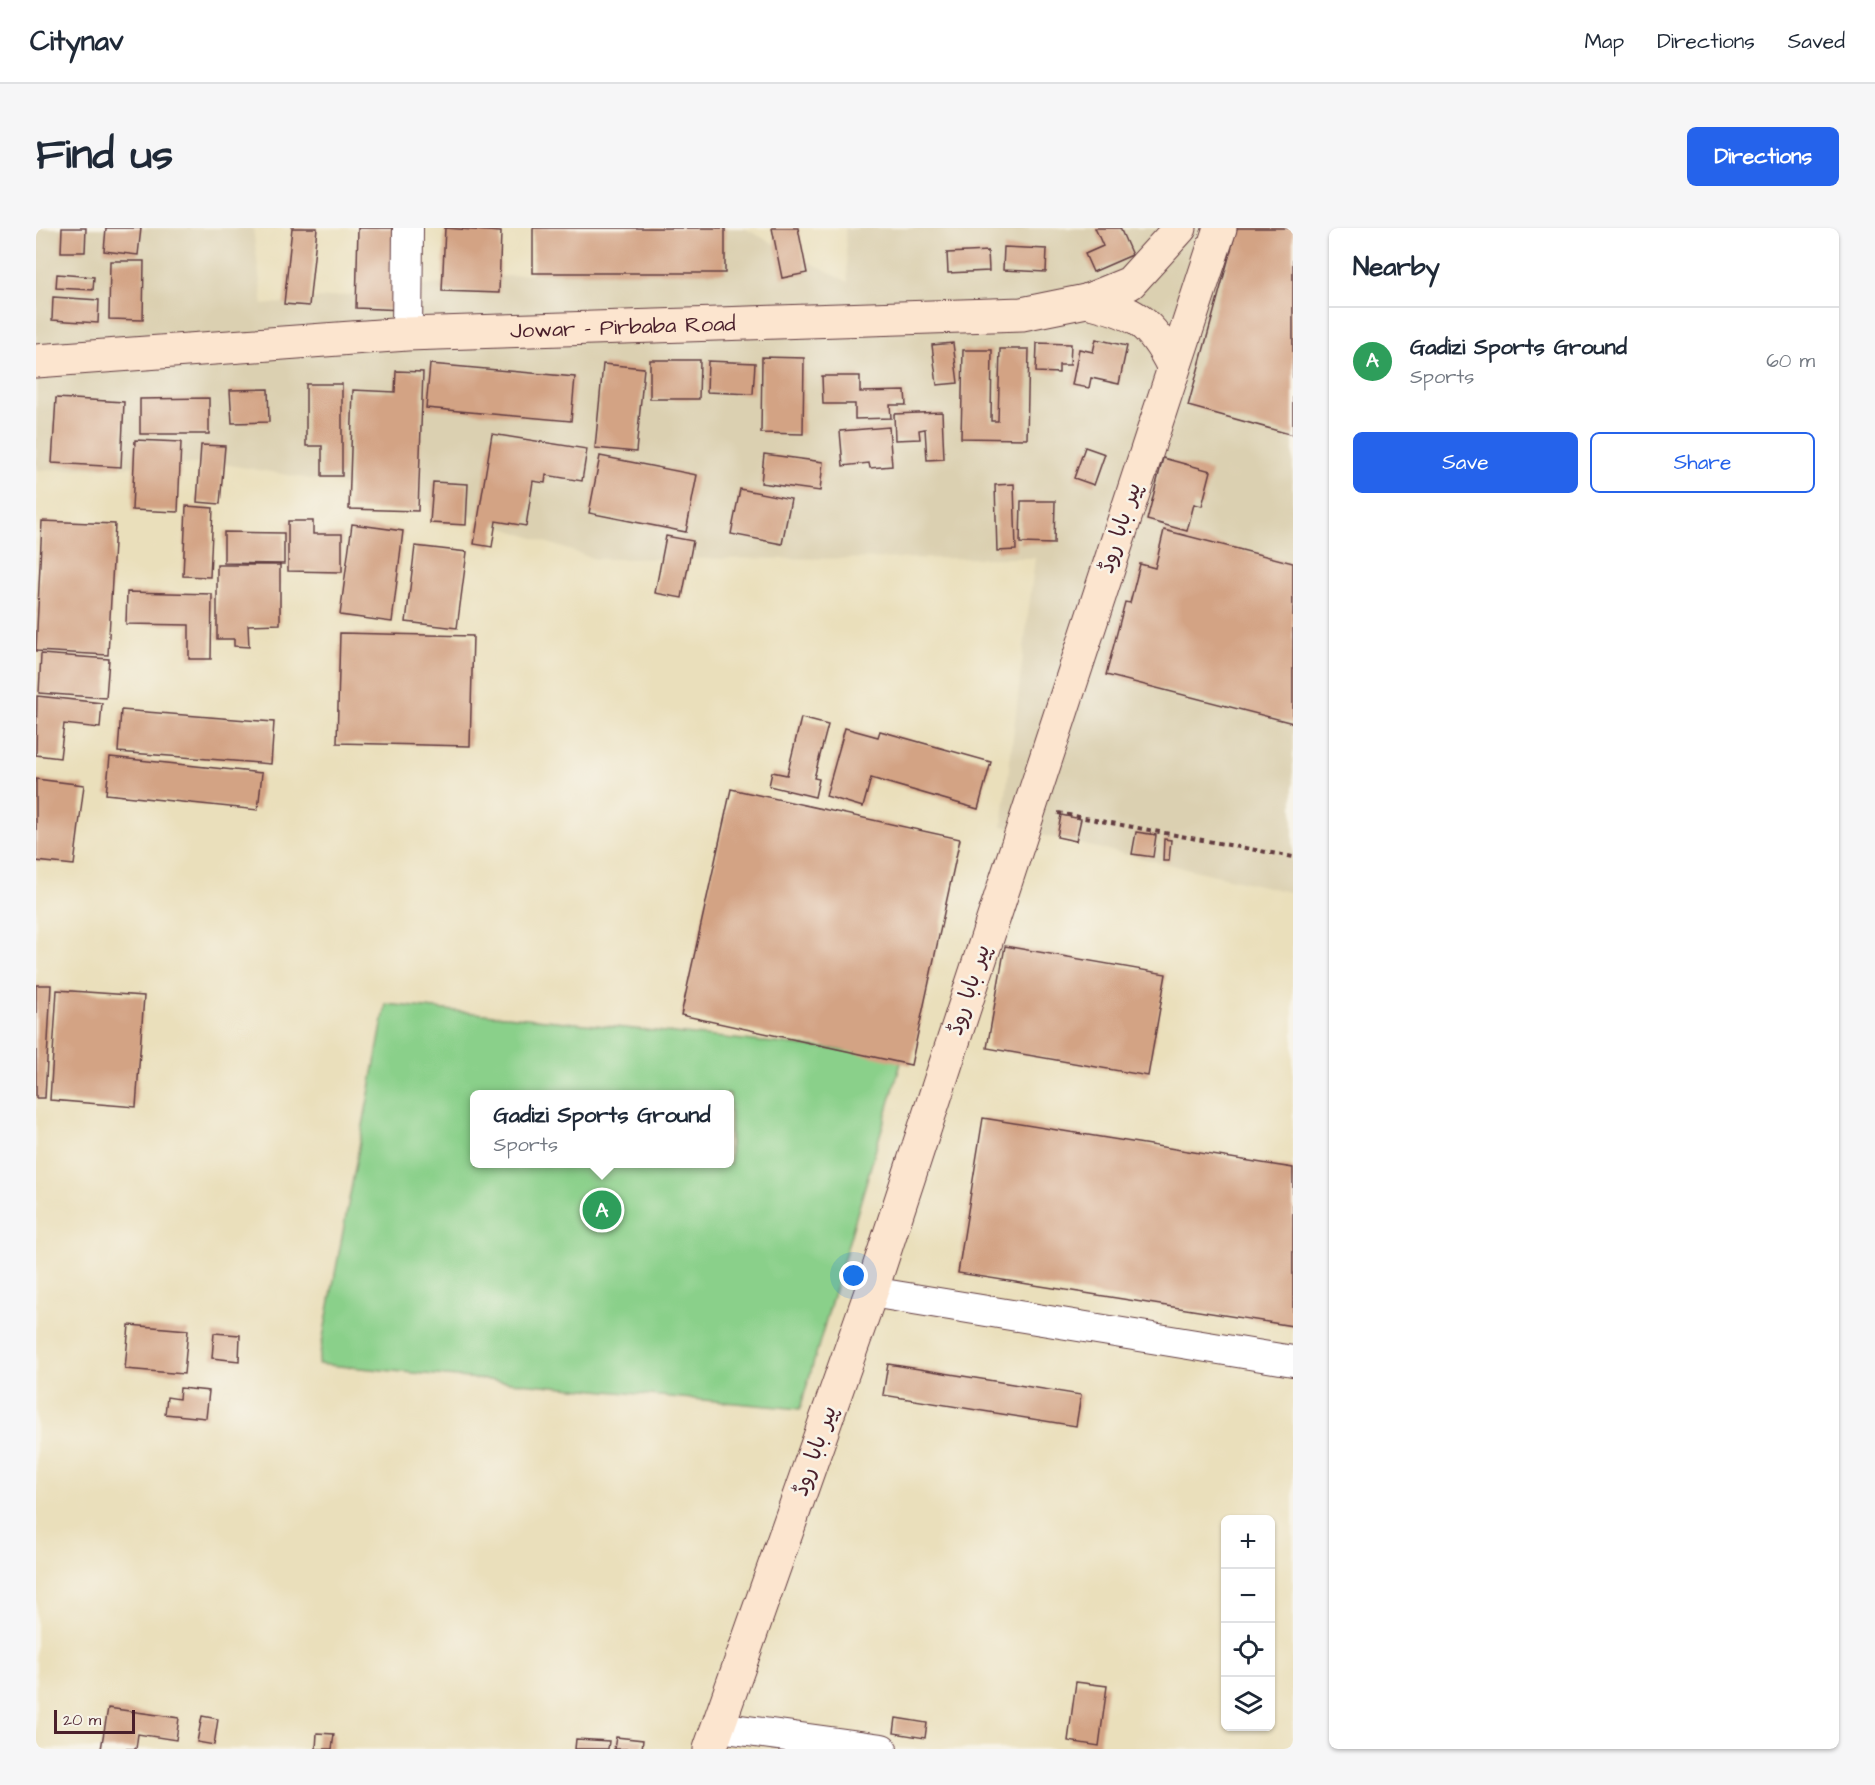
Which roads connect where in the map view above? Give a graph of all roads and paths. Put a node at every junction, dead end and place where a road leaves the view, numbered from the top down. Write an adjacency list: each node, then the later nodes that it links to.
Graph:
1 (408, 228): 5 (street)
2 (1180, 228): 4 (main road, Jowar - Pirbaba Road)
3 (1220, 228): 7 (main road, پیر بابا روڈ)
4 (1086, 301): 5 (main road, Jowar - Pirbaba Road); 7 (main road)
5 (407, 334): 6 (main road, Jowar - Pirbaba Road)
6 (36, 361)
7 (1173, 366): 8 (main road, پیر بابا روڈ)
8 (1028, 807): 9 (path); 10 (main road, پیر بابا روڈ)
9 (1293, 857)
10 (871, 1292): 11 (street); 12 (main road, پیر بابا روڈ)
11 (1293, 1361)
12 (714, 1738): 13 (street)
13 (882, 1749)

